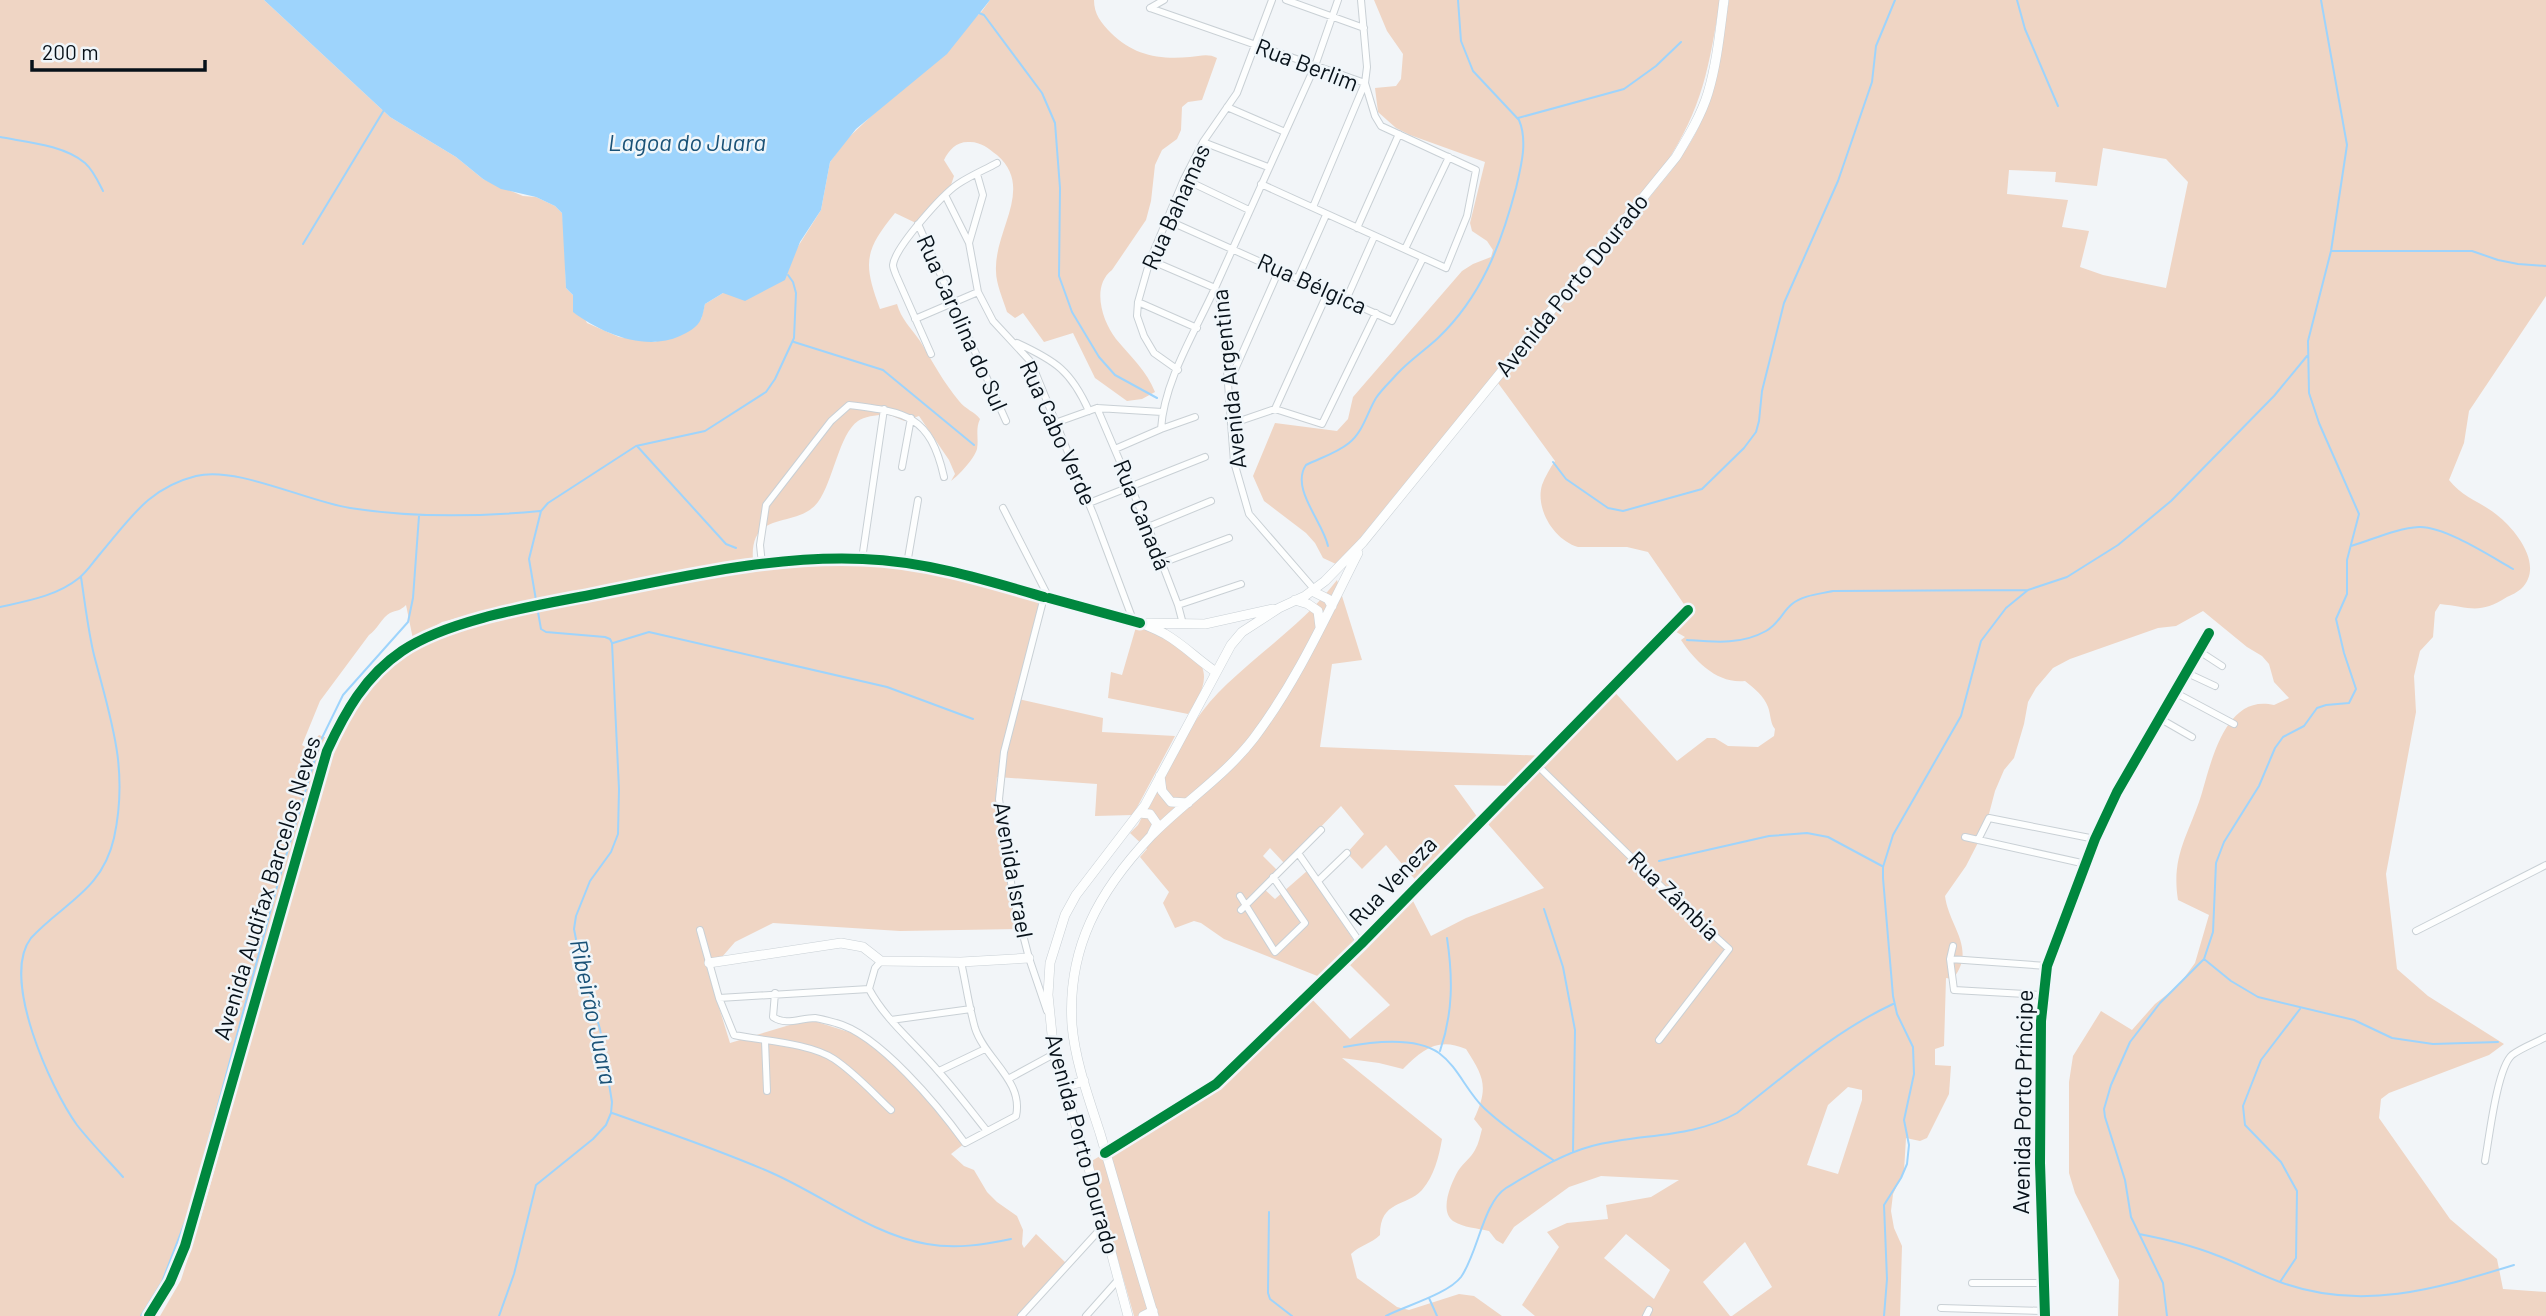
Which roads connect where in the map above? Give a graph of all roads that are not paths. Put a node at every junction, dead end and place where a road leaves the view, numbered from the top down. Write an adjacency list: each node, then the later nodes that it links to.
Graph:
1 (1164, 0): 9 (street, Rua Berlim)
2 (1272, 0): 9 (street, Rua Bahamas)
3 (1286, 0): 7 (street)
4 (1338, 0): 7 (street, Avenida Argentina)
5 (1361, 0): 8 (street)
6 (1724, 0): 72 (main road, Avenida Porto Dourado)
7 (1333, 17): 8 (street); 10 (street, Avenida Argentina)
8 (1364, 28): 11 (street)
9 (1255, 45): 10 (street, Rua Berlim); 12 (street, Rua Bahamas)
10 (1315, 66): 11 (street, Rua Berlim); 13 (street, Avenida Argentina)
11 (1365, 83): 14 (street, Rua Berlim); 23 (street)
12 (1227, 107): 13 (street); 15 (street, Rua Bahamas)
13 (1285, 132): 18 (street, Avenida Argentina)
14 (1399, 134): 16 (street, Rua Berlim); 28 (street)
15 (1203, 142): 18 (street); 20 (street, Rua Bahamas)
16 (1449, 158): 32 (street); 33 (street, Rua Berlim)
17 (997, 163): 19 (street)
18 (1268, 167): 21 (street, Avenida Argentina)
19 (977, 174): 22 (street); 30 (street, Rua Cabo Verde)
20 (1184, 179): 24 (street); 26 (street, Rua Bahamas)
21 (1261, 184): 23 (street); 24 (street, Avenida Argentina)
22 (945, 195): 27 (street); 30 (street)
23 (1313, 207): 25 (street)
24 (1249, 210): 31 (street, Avenida Argentina)
25 (1326, 215): 28 (street); 36 (street)
26 (1167, 220): 31 (street, Rua Bélgica); 34 (street, Rua Bahamas)
27 (918, 224): 41 (street, Rua Carolina do Sul); 44 (street)
28 (1357, 228): 29 (street)
29 (1374, 237): 32 (street); 40 (street)
30 (969, 243): 38 (street, Rua Cabo Verde)
31 (1232, 249): 35 (street, Rua Bélgica); 37 (street, Avenida Argentina)
32 (1405, 249): 33 (street)
33 (1423, 258): 43 (street, Rua Bélgica)
34 (1150, 260): 37 (street); 42 (street, Rua Bahamas)
35 (1279, 270): 36 (street, Rua Bélgica); 49 (street)
36 (1298, 278): 39 (street, Rua Bélgica)
37 (1215, 288): 45 (street); 49 (street, Avenida Argentina)
38 (978, 292): 41 (street); 46 (street, Rua Cabo Verde)
39 (1328, 292): 40 (street, Rua Bélgica); 52 (street)
40 (1346, 300): 43 (street, Rua Bélgica)
41 (955, 302): 44 (street); 57 (street, Rua Carolina do Sul)
42 (1138, 302): 45 (street); 48 (street, Rua Bahamas)
43 (1376, 313): 52 (street)
44 (915, 319): 47 (street)
45 (1197, 328): 48 (street)
46 (1015, 342): 53 (street); 58 (street, Rua Cabo Verde)
47 (931, 354)
48 (1178, 370): 54 (street)
49 (1228, 385): 59 (street, Avenida Argentina)
50 (1097, 408): 53 (street); 54 (street); 61 (street, Rua Canadá)
51 (884, 409): 56 (street); 73 (street); 74 (street)
52 (1275, 409): 59 (street)
53 (1089, 411): 58 (street)
54 (1163, 412): 60 (street)
55 (1195, 417): 60 (street)
56 (911, 418): 63 (street); 64 (street)
57 (1006, 421)
58 (1055, 423): 68 (street, Rua Cabo Verde)
59 (1231, 424): 78 (street, Avenida Argentina)
60 (1161, 429): 61 (street)
61 (1115, 449): 65 (street, Rua Canadá)
62 (1205, 457): 65 (street)
63 (902, 467)
64 (944, 477)
65 (1131, 487): 68 (street); 70 (street, Rua Canadá)
66 (918, 500): 75 (street)
67 (1211, 501): 70 (street)
68 (1089, 503): 85 (street, Rua Cabo Verde)
69 (1003, 508): 79 (street)
70 (1148, 527): 76 (street, Rua Canadá)
71 (1229, 538): 76 (street)
72 (1363, 542): 78 (main road, Avenida Porto Dourado); 82 (main road, Avenida Porto Dourado)
73 (862, 559): 74 (main road, Avenida Audifax Barcelos Neves); 75 (main road, Avenida Audifax Barcelos Neves)
74 (762, 564): 155 (main road, Avenida Audifax Barcelos Neves)
75 (906, 564): 79 (main road, Avenida Audifax Barcelos Neves)
76 (1162, 564): 81 (street, Rua Canadá)
77 (1241, 584): 81 (street)
78 (1313, 590): 80 (main road, Avenida Porto Dourado); 82 (main road)
79 (1047, 597): 85 (main road, Avenida Audifax Barcelos Neves); 121 (street, Avenida Israel)
80 (1295, 600): 83 (main road, Avenida Porto Dourado); 87 (main road)
81 (1178, 605): 86 (street, Rua Canadá)
82 (1332, 606): 87 (main road, Avenida Porto Dourado)
83 (1279, 608): 86 (main road, Avenida Audifax Barcelos Neves); 92 (main road, Avenida Porto Dourado)
84 (1688, 610): 100 (street, Rua Veneza)
85 (1137, 621): 86 (main road, Avenida Audifax Barcelos Neves); 90 (main road, Avenida Audifax Barcelos Neves)
86 (1183, 624)
87 (1320, 627): 102 (main road, Avenida Porto Dourado)
88 (2209, 633): 89 (main road, Avenida Porto Príncipe)
89 (2199, 651): 91 (street); 93 (main road, Avenida Porto Príncipe)
90 (1205, 665): 92 (main road, Avenida Audifax Barcelos Neves); 96 (main road)
91 (2222, 666)
92 (1216, 672): 96 (main road, Avenida Porto Dourado)
93 (2185, 673): 94 (street); 95 (main road, Avenida Porto Príncipe)
94 (2215, 686)
95 (2174, 692): 97 (main road, Avenida Porto Príncipe); 98 (street)
96 (1195, 715): 101 (main road, Avenida Porto Dourado)
97 (2159, 718): 99 (street); 107 (main road, Avenida Porto Príncipe)
98 (2234, 724)
99 (2192, 737)
100 (1536, 764): 119 (street, Rua Veneza); 135 (street, Rua Zâmbia)
101 (1160, 774): 102 (main road); 103 (main road, Avenida Porto Dourado)
102 (1188, 803): 105 (main road, Avenida Porto Dourado)
103 (1139, 813): 105 (main road); 133 (main road, Avenida Porto Dourado)
104 (1321, 830): 109 (street)
105 (1152, 836): 141 (main road, Avenida Porto Dourado)
106 (1965, 837): 108 (street)
107 (2095, 839): 108 (street); 111 (main road, Avenida Porto Príncipe)
108 (1978, 840): 111 (street)
109 (1298, 852): 113 (street); 114 (street)
110 (1347, 853): 114 (street)
111 (2086, 864): 126 (main road, Avenida Porto Príncipe)
112 (2546, 865): 118 (street)
113 (1273, 877): 116 (street); 116 (street)
114 (1318, 881): 119 (street)
115 (1240, 896): 116 (street)
116 (1244, 907)
117 (700, 930): 125 (street)
118 (2416, 932)
119 (1361, 944): 146 (street, Rua Veneza)
120 (1953, 946): 122 (street)
121 (1029, 958): 124 (main road); 133 (street, Avenida Israel)
122 (1950, 959): 126 (street); 129 (street)
123 (881, 961): 124 (main road); 125 (main road); 127 (street)
124 (961, 962): 131 (street)
125 (709, 963): 130 (street)
126 (2047, 967): 129 (main road, Avenida Porto Príncipe)
127 (869, 989): 128 (street); 132 (street)
128 (775, 993): 130 (street); 145 (street)
129 (2042, 995): 151 (main road, Avenida Porto Príncipe)
130 (719, 998): 136 (street)
131 (971, 1009): 132 (street); 137 (street)
132 (891, 1020): 139 (street)
133 (1050, 1020): 138 (main road, Avenida Porto Dourado)
134 (2546, 1037): 147 (street)
135 (1658, 1040)
136 (765, 1041): 143 (street); 144 (street)
137 (985, 1049): 139 (street); 140 (street)
138 (1054, 1054): 140 (street); 142 (main road, Avenida Porto Dourado)
139 (939, 1071): 145 (street)
140 (1008, 1079): 145 (street)
141 (1084, 1081): 142 (main road); 146 (main road, Avenida Porto Dourado)
142 (1064, 1087): 148 (main road, Avenida Porto Dourado)
143 (767, 1091)
144 (891, 1110)
145 (987, 1131)
146 (1105, 1153): 154 (main road, Avenida Porto Dourado)
147 (2485, 1161)
148 (1104, 1225): 149 (main road, Avenida Porto Dourado); 156 (street)
149 (1118, 1280): 157 (street); 158 (main road, Avenida Porto Dourado)
150 (1972, 1283): 151 (street)
151 (2044, 1283): 153 (main road, Avenida Porto Príncipe)
152 (1941, 1308): 153 (street)
153 (2045, 1313)
154 (1154, 1314): 159 (main road)
155 (149, 1316)
156 (1021, 1316)
157 (1086, 1316)
158 (1129, 1316)
159 (1143, 1316)

